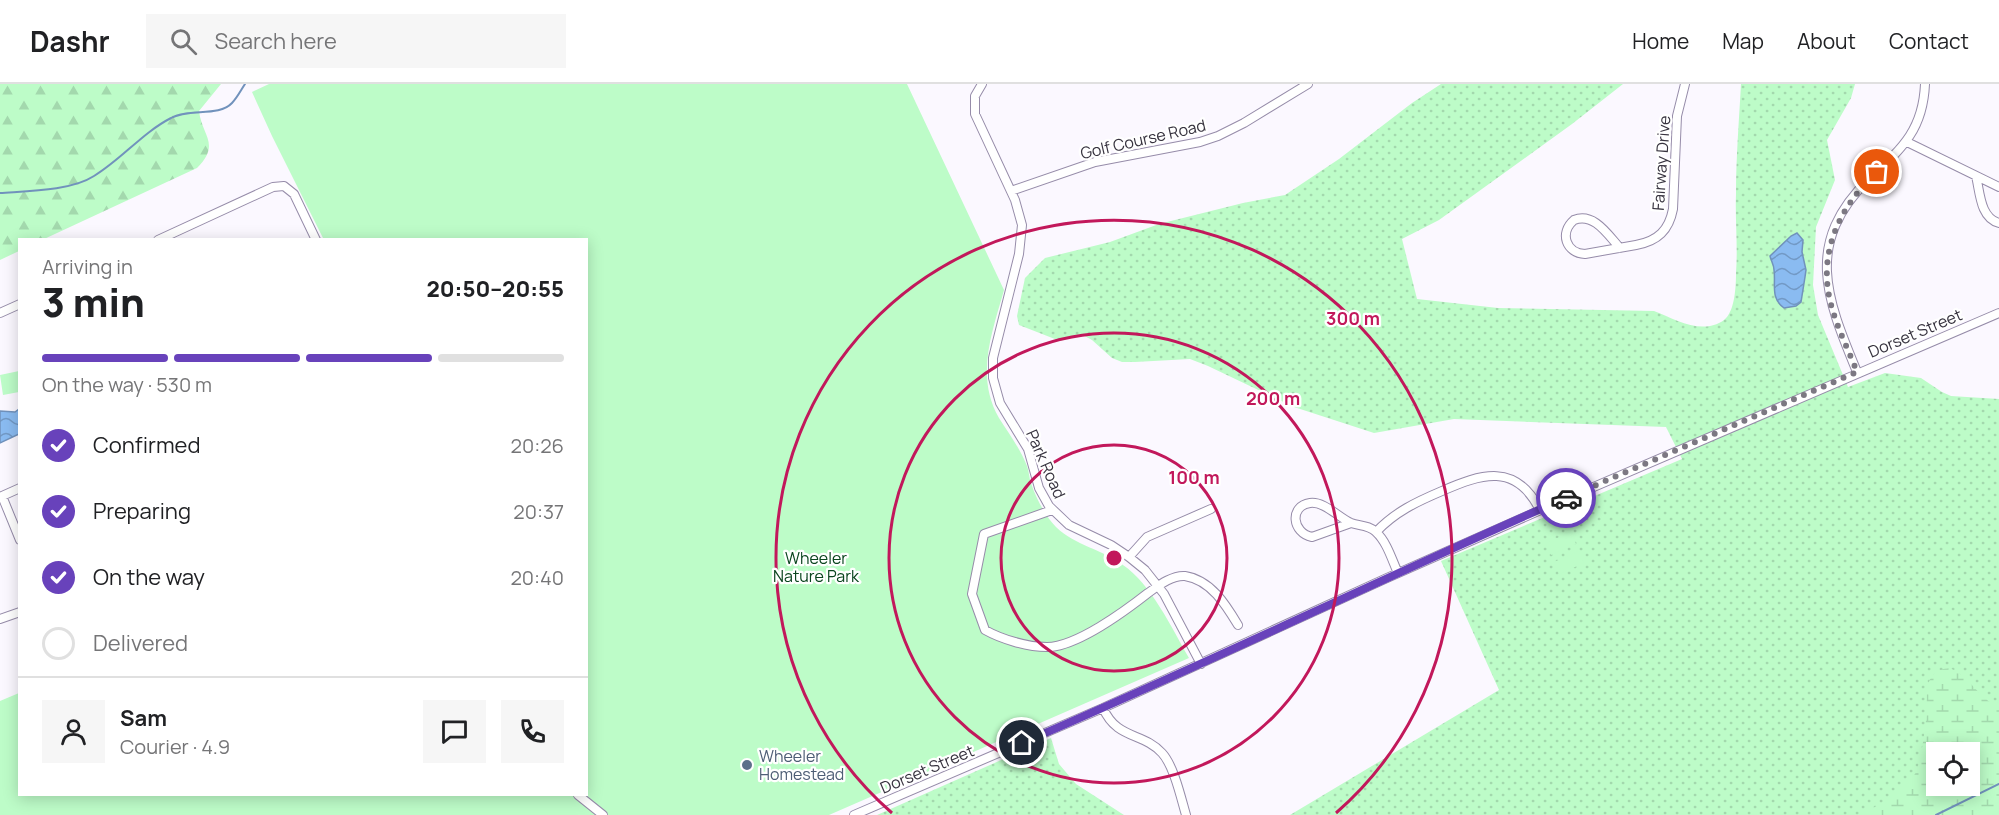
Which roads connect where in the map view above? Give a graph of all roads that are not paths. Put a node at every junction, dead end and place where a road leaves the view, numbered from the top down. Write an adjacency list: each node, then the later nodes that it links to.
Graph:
1 (981, 84): 8 (street, Park Road)
2 (1308, 84): 8 (street, Golf Course Road)
3 (1685, 84): 12 (street, Fairway Drive)
4 (1925, 84): 5 (street)
5 (1906, 142): 6 (street); 16 (street)
6 (1976, 176): 7 (street); 9 (street)
7 (1999, 187)
8 (1011, 191): 20 (street, Park Road)
9 (1999, 223)
10 (162, 238): 11 (street)
11 (315, 238)
12 (1620, 248): 12 (street, Fairway Drive)
13 (18, 305): 15 (street)
14 (1999, 312): 16 (street, Dorset Street)
15 (0, 313)
16 (1857, 372): 21 (street, Dorset Street)
17 (18, 489): 18 (street)
18 (1, 496): 24 (street)
19 (1212, 509): 25 (street)
20 (1052, 510): 25 (street, Park Road); 27 (street)
21 (1540, 510): 23 (street); 26 (street, Dorset Street)
22 (1351, 523): 22 (street); 23 (street)
23 (1376, 532): 26 (street)
24 (18, 535)
25 (1129, 556): 27 (street, Park Road)
26 (1398, 573): 31 (street, Dorset Street)
27 (1158, 586): 30 (street); 31 (street, Park Road)
28 (18, 613): 29 (street)
29 (0, 619)
30 (1238, 625)
31 (1201, 664): 32 (street, Dorset Street)
32 (1103, 708): 35 (street, Dorset Street); 36 (street)
33 (579, 796): 34 (street)
34 (603, 815)
35 (854, 815)
36 (1186, 815)

